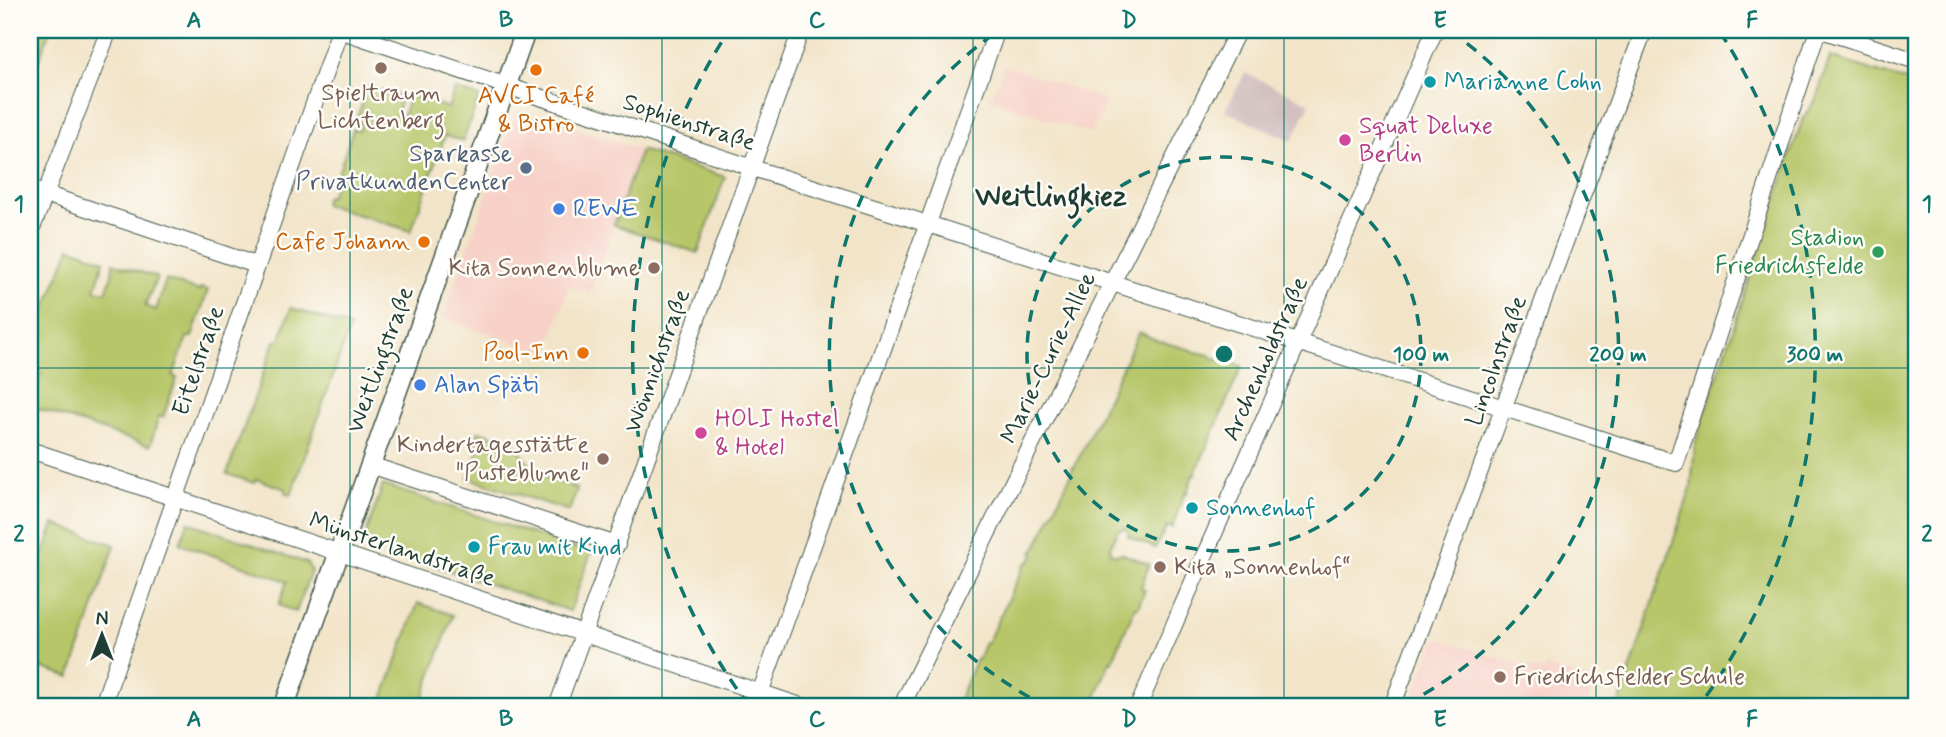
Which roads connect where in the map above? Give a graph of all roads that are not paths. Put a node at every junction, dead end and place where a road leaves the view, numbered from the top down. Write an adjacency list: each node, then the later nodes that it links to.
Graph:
1 (109, 30): 13 (street)
2 (340, 30): 11 (street, Sophienstraße); 16 (street, Eitelstraße)
3 (526, 30): 11 (street, Weitlingstraße)
4 (801, 30): 12 (street, Wönnichstraße)
5 (997, 30): 14 (street)
6 (1238, 30): 17 (street, Marie-Curie-Allee)
7 (1435, 30): 18 (street, Archenholdstraße)
8 (1644, 30): 19 (street, Lincolnstraße)
9 (1820, 30): 10 (street); 19 (street, Sophienstraße)
10 (1916, 61)
11 (506, 86): 12 (street, Sophienstraße); 21 (street, Weitlingstraße)
12 (752, 167): 14 (street, Sophienstraße); 23 (street, Wönnichstraße)
13 (37, 192): 15 (street); 16 (street)
14 (928, 224): 17 (street, Sophienstraße); 26 (street)
15 (30, 233)
16 (256, 265): 22 (street, Eitelstraße)
17 (1112, 283): 18 (street, Sophienstraße); 31 (street, Marie-Curie-Allee)
18 (1298, 343): 19 (street, Sophienstraße); 32 (street, Archenholdstraße)
19 (1503, 408): 33 (street, Lincolnstraße)
20 (30, 450): 22 (street, Münsterlandstraße)
21 (370, 465): 23 (street); 24 (street, Weitlingstraße)
22 (175, 499): 24 (street, Münsterlandstraße); 27 (street, Eitelstraße)
23 (617, 545): 25 (street, Wönnichstraße)
24 (338, 553): 25 (street, Münsterlandstraße); 28 (street, Weitlingstraße)
25 (584, 635): 26 (street, Münsterlandstraße); 29 (street, Wönnichstraße)
26 (760, 692): 30 (street, Münsterlandstraße)
27 (102, 707)
28 (284, 707)
29 (557, 707)
30 (804, 707)
31 (901, 707)
32 (1138, 707)
33 (1392, 707)

